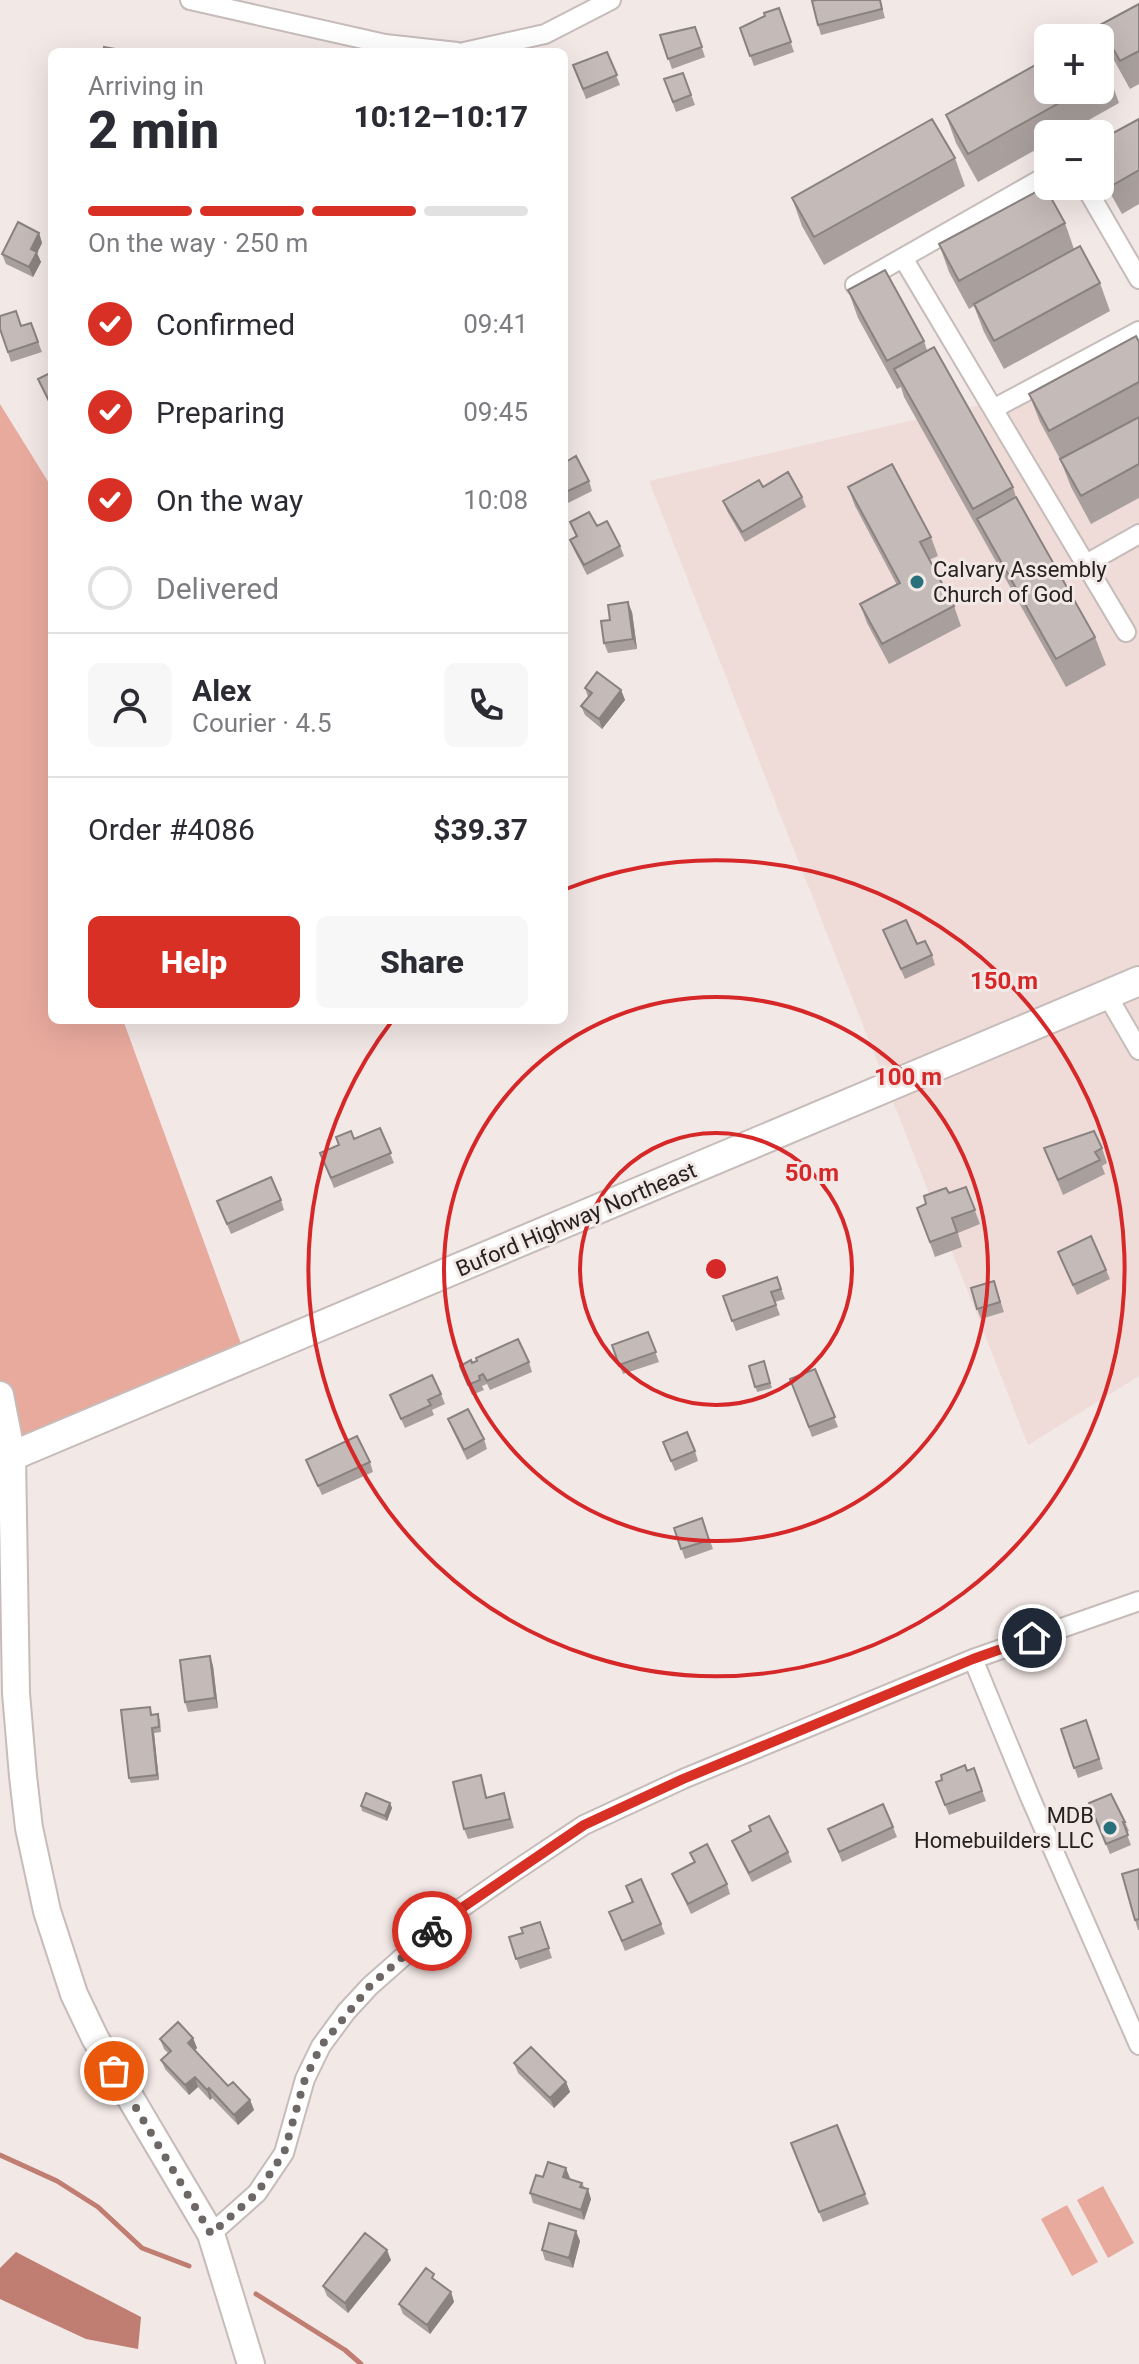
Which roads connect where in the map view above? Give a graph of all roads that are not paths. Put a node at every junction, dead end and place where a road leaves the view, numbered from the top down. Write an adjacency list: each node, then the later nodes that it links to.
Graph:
1 (190, 0): 3 (street)
2 (611, 0): 4 (street)
3 (384, 48)
4 (482, 48)
5 (1034, 183): 7 (street)
6 (1093, 200): 8 (street)
7 (903, 258): 9 (street); 11 (street)
8 (1139, 279)
9 (855, 285)
10 (1139, 331): 11 (street)
11 (993, 409): 13 (street)
12 (1139, 534): 13 (street)
13 (1086, 564): 14 (street)
14 (1126, 632)
15 (1139, 981): 16 (main road, Buford Highway Northeast)
16 (1107, 995): 17 (street); 19 (main road, Buford Highway Northeast)
17 (1139, 1050)
18 (0, 1395): 19 (street)
19 (6, 1458): 23 (street)
20 (1139, 1601): 21 (street)
21 (973, 1659): 22 (street); 23 (street)
22 (1139, 2045)
23 (211, 2234): 24 (street)
24 (251, 2364)

